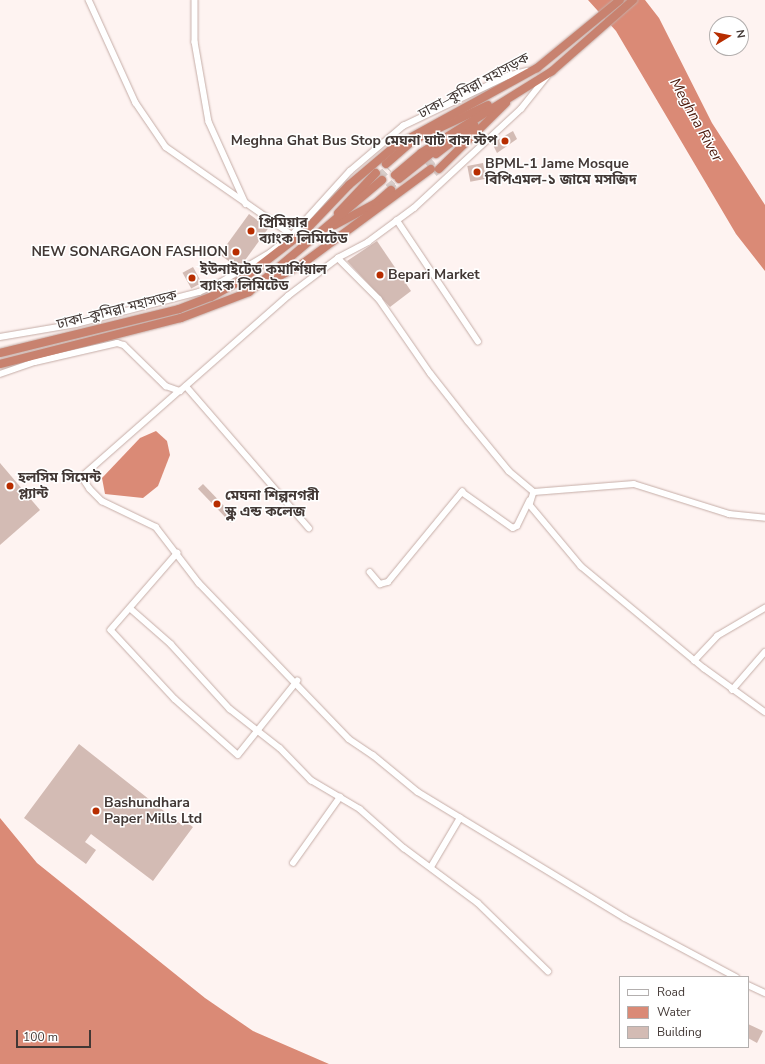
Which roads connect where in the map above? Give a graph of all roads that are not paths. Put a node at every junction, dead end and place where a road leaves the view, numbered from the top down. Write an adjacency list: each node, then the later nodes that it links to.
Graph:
1 (89, 0): 9 (street)
2 (195, 0): 9 (street)
3 (620, 0): 5 (highway, ঢাকা–কুমিল্লা মহাসড়ক)
4 (633, 0): 6 (highway, ঢাকা–কুমিল্লা মহাসড়ক)
5 (537, 68): 12 (street); 17 (highway, ঢাকা–কুমিল্লা মহাসড়ক)
6 (552, 71): 7 (highway, ঢাকা–কুমিল্লা মহাসড়ক); 10 (street)
7 (518, 92): 8 (highway, ঢাকা–কুমিল্লা মহাসড়ক); 8 (highway, ঢাকা–কুমিল্লা মহাসড়ক); 8 (highway, ঢাকা–কুমিল্লা মহাসড়ক)
8 (395, 175): 14 (highway, ঢাকা–কুমিল্লা মহাসড়ক)
9 (246, 204): 12 (street)
10 (397, 220): 13 (street); 16 (street)
11 (319, 234): 11 (highway, ঢাকা–কুমিল্লা মহাসড়ক); 14 (highway, ঢাকা–কুমিল্লা মহাসড়ক)
12 (292, 236): 15 (street)
13 (338, 258): 20 (street); 22 (street)
14 (249, 292): 18 (highway, ঢাকা–কুমিল্লা মহাসড়ক)
15 (0, 337)
16 (478, 341)
17 (0, 353)
18 (0, 364)
19 (0, 374): 21 (street)
20 (186, 386): 21 (street); 25 (street)
21 (180, 391): 26 (street)
22 (534, 492): 23 (street); 24 (street)
23 (530, 501): 27 (street); 31 (street)
24 (765, 518)
25 (309, 528)
26 (178, 553): 28 (street); 32 (street)
27 (370, 572)
28 (130, 608): 35 (street); 35 (street)
29 (765, 608): 31 (street)
30 (765, 652): 33 (street)
31 (694, 661): 33 (street)
32 (297, 681): 35 (street); 37 (street)
33 (732, 690): 34 (street)
34 (765, 712)
35 (258, 731): 36 (street)
36 (340, 797): 38 (street); 39 (street)
37 (460, 818): 39 (street); 41 (street)
38 (293, 863)
39 (431, 867): 40 (street)
40 (548, 971)
41 (734, 976)
42 (749, 985): 43 (street)
43 (765, 993)

